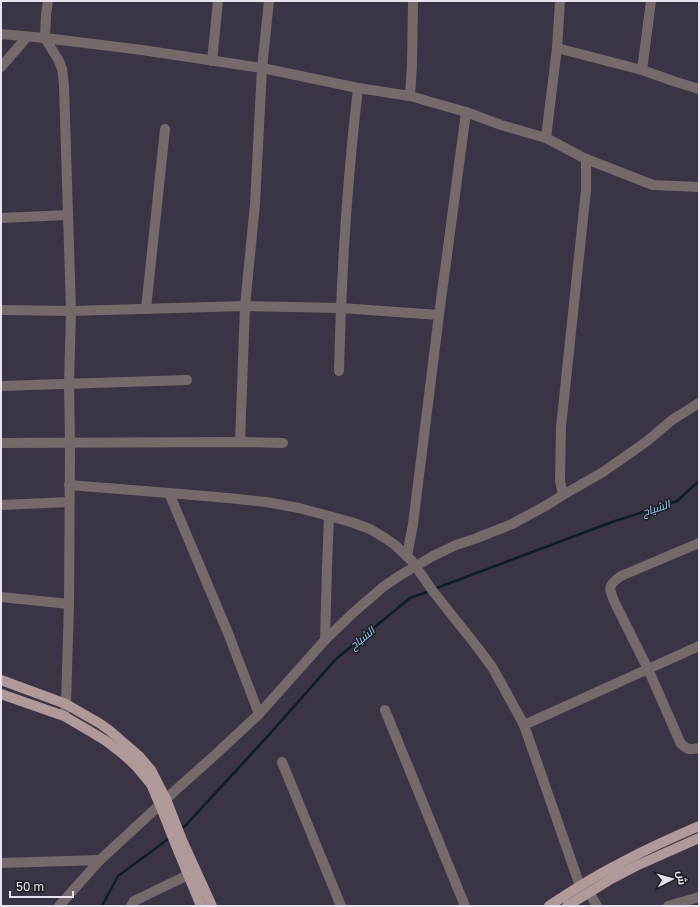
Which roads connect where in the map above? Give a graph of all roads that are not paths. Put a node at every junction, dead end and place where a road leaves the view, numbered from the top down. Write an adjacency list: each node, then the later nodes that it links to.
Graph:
1 (48, 1): 9 (street)
2 (218, 1): 11 (street)
3 (269, 1): 13 (street)
4 (413, 1): 17 (street)
5 (560, 1): 10 (street)
6 (651, 1): 14 (street)
7 (1, 34): 8 (street)
8 (27, 37): 9 (street); 12 (street)
9 (45, 38): 11 (street); 23 (street)
10 (557, 48): 14 (street); 20 (street)
11 (212, 61): 13 (street)
12 (1, 67)
13 (262, 68): 15 (street); 25 (street)
14 (642, 70): 16 (street)
15 (358, 88): 17 (street); 27 (street)
16 (699, 89)
17 (410, 96): 18 (street)
18 (466, 112): 20 (street); 30 (street)
19 (165, 130): 26 (street)
20 (546, 138): 21 (street)
21 (586, 159): 22 (street); 42 (street)
22 (699, 187)
23 (68, 215): 24 (street); 29 (street)
24 (1, 218)
25 (245, 306): 26 (street); 27 (street); 37 (street)
26 (146, 308): 29 (street)
27 (341, 308): 30 (street); 31 (street)
28 (1, 310): 29 (street)
29 (70, 310): 33 (street)
30 (439, 315): 47 (street)
31 (339, 371)
32 (187, 380): 33 (street)
33 (69, 384): 34 (street); 36 (street)
34 (1, 386)
35 (699, 403): 42 (street)
36 (70, 442): 37 (street); 38 (street); 40 (street)
37 (240, 442): 39 (street)
38 (1, 443)
39 (283, 443)
40 (69, 485): 41 (street); 43 (street)
41 (169, 493): 45 (street); 58 (street)
42 (563, 495): 48 (street)
43 (69, 502): 44 (street); 50 (street)
44 (1, 505)
45 (329, 516): 47 (street); 51 (street)
46 (699, 543): 53 (street)
47 (407, 556): 48 (street)
48 (415, 566): 51 (street); 60 (street)
49 (1, 597): 50 (street)
50 (69, 604): 56 (street)
51 (325, 640): 58 (street)
52 (699, 646): 53 (street)
53 (648, 669): 60 (street); 61 (street)
54 (1, 680): 56 (main road)
55 (1, 694): 59 (main road)
56 (66, 704): 59 (street); 63 (main road)
57 (386, 710): 78 (street)
58 (259, 714): 63 (street)
59 (64, 716): 63 (main road)
60 (524, 725): 70 (street)
61 (699, 748)
62 (282, 762): 77 (street)
63 (163, 802): 66 (main road); 67 (street)
64 (699, 826): 70 (main road)
65 (699, 838): 71 (main road)
66 (178, 841): 69 (main road); 76 (main road)
67 (100, 860): 68 (street); 73 (street)
68 (1, 864)
69 (188, 875): 74 (street); 75 (main road)
70 (580, 886): 79 (main road)
71 (589, 892): 80 (main road); 81 (street)
72 (699, 897): 82 (street)
73 (59, 906)
74 (132, 906)
75 (202, 906)
76 (212, 906)
77 (341, 906)
78 (465, 906)
79 (549, 906)
80 (567, 906)
81 (597, 906)
82 (668, 906)

